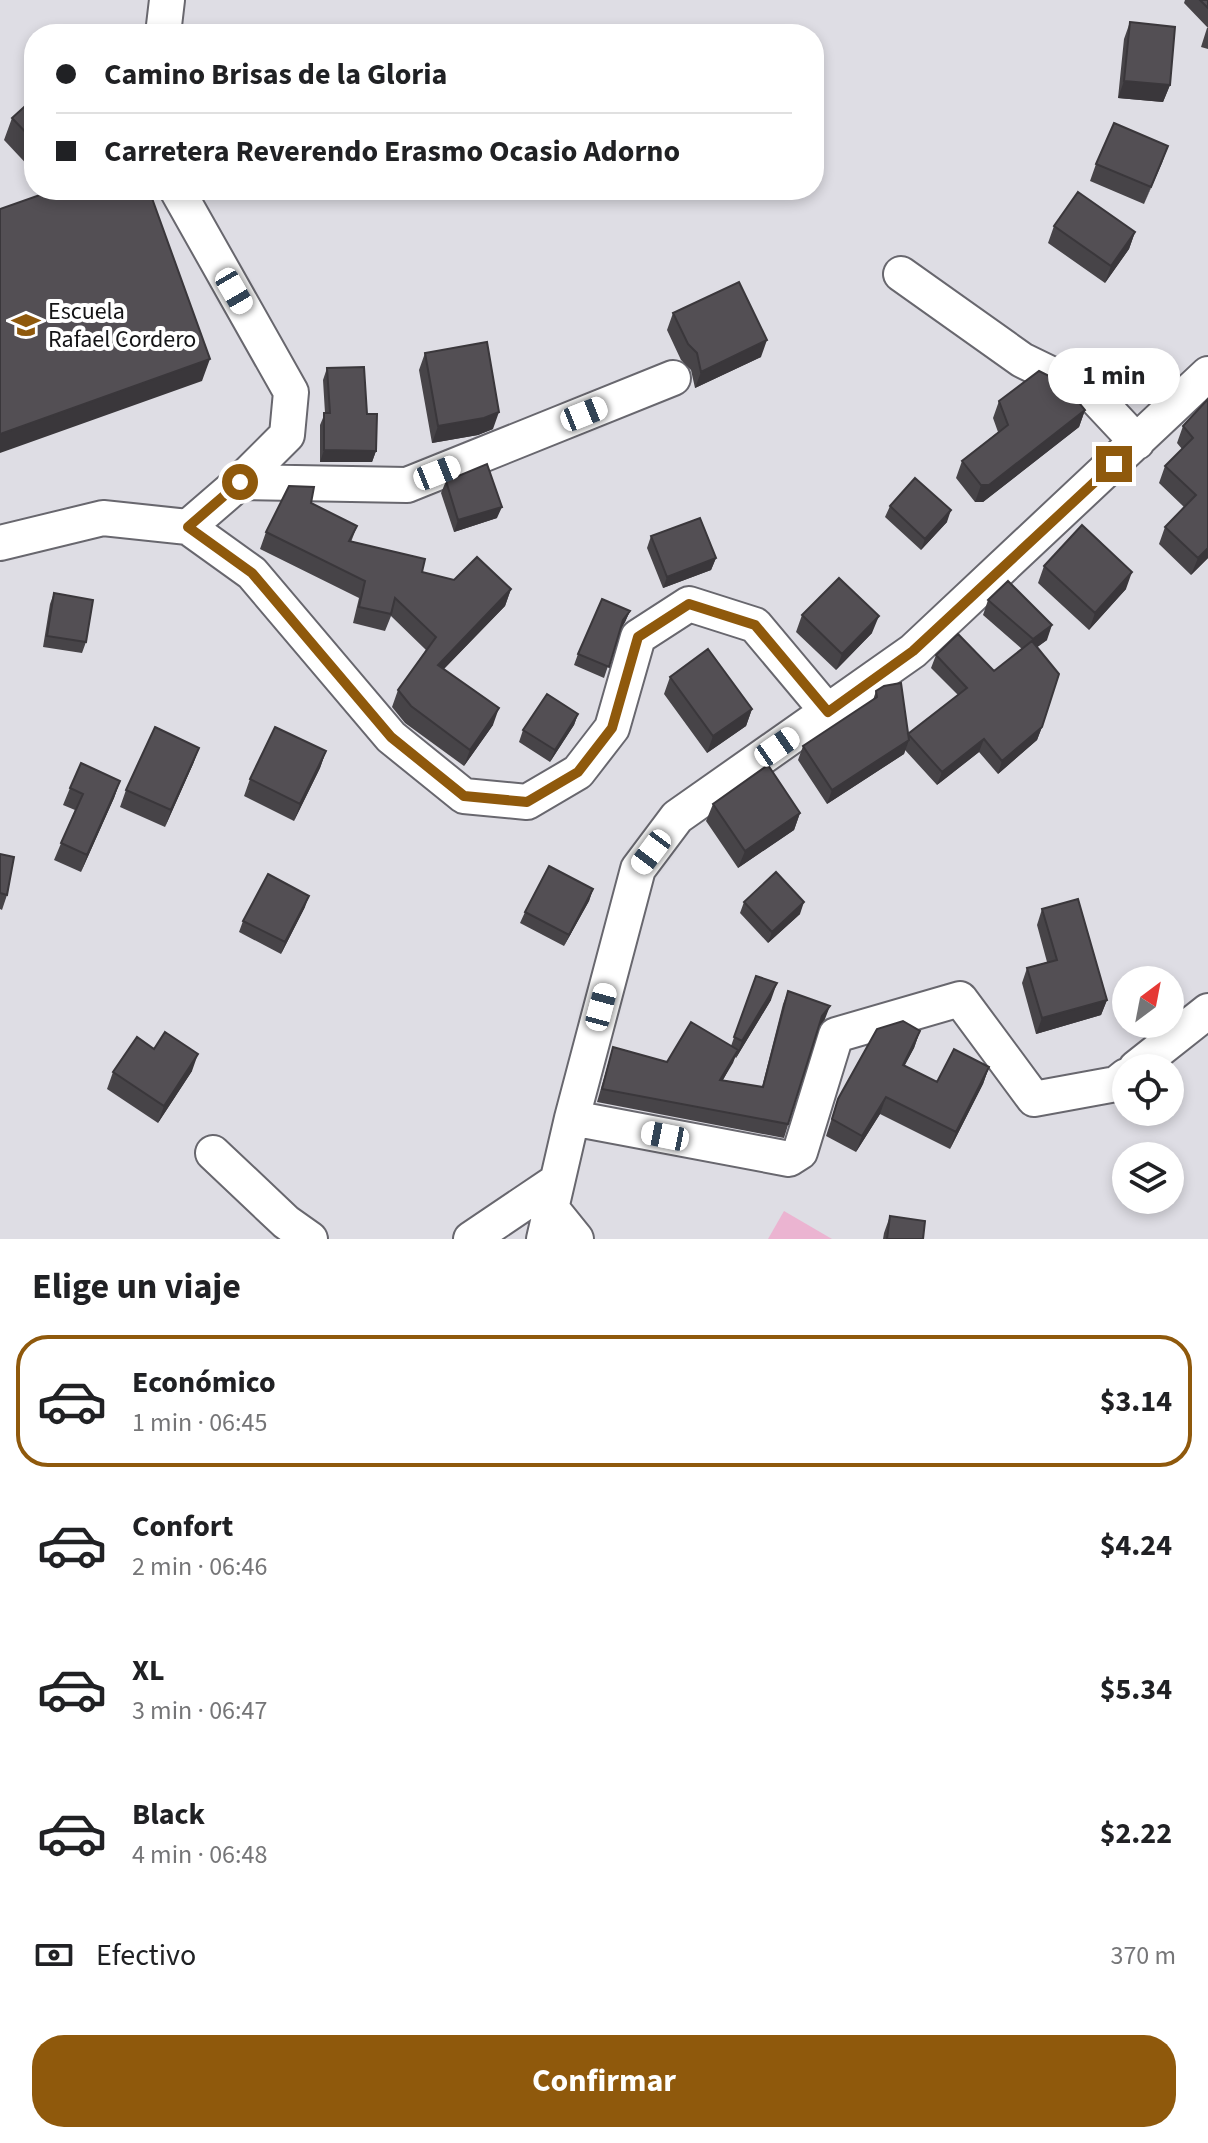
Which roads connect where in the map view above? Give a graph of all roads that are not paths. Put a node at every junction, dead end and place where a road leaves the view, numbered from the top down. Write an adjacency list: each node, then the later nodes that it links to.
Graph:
1 (167, 0): 2 (street)
2 (164, 24)
3 (183, 200): 8 (street)
4 (901, 274): 7 (street)
5 (673, 378): 8 (street)
6 (1206, 380): 7 (street)
7 (1137, 442): 11 (street)
8 (240, 482): 9 (street)
9 (188, 527): 10 (street); 11 (street)
10 (0, 543)
11 (828, 712): 15 (street)
12 (1208, 1011): 13 (street)
13 (1154, 1054)
14 (1112, 1085): 15 (street)
15 (572, 1118): 17 (street)
16 (213, 1153): 18 (street)
17 (551, 1209): 19 (street); 20 (street)
18 (286, 1233)
19 (471, 1239)
20 (576, 1239)

